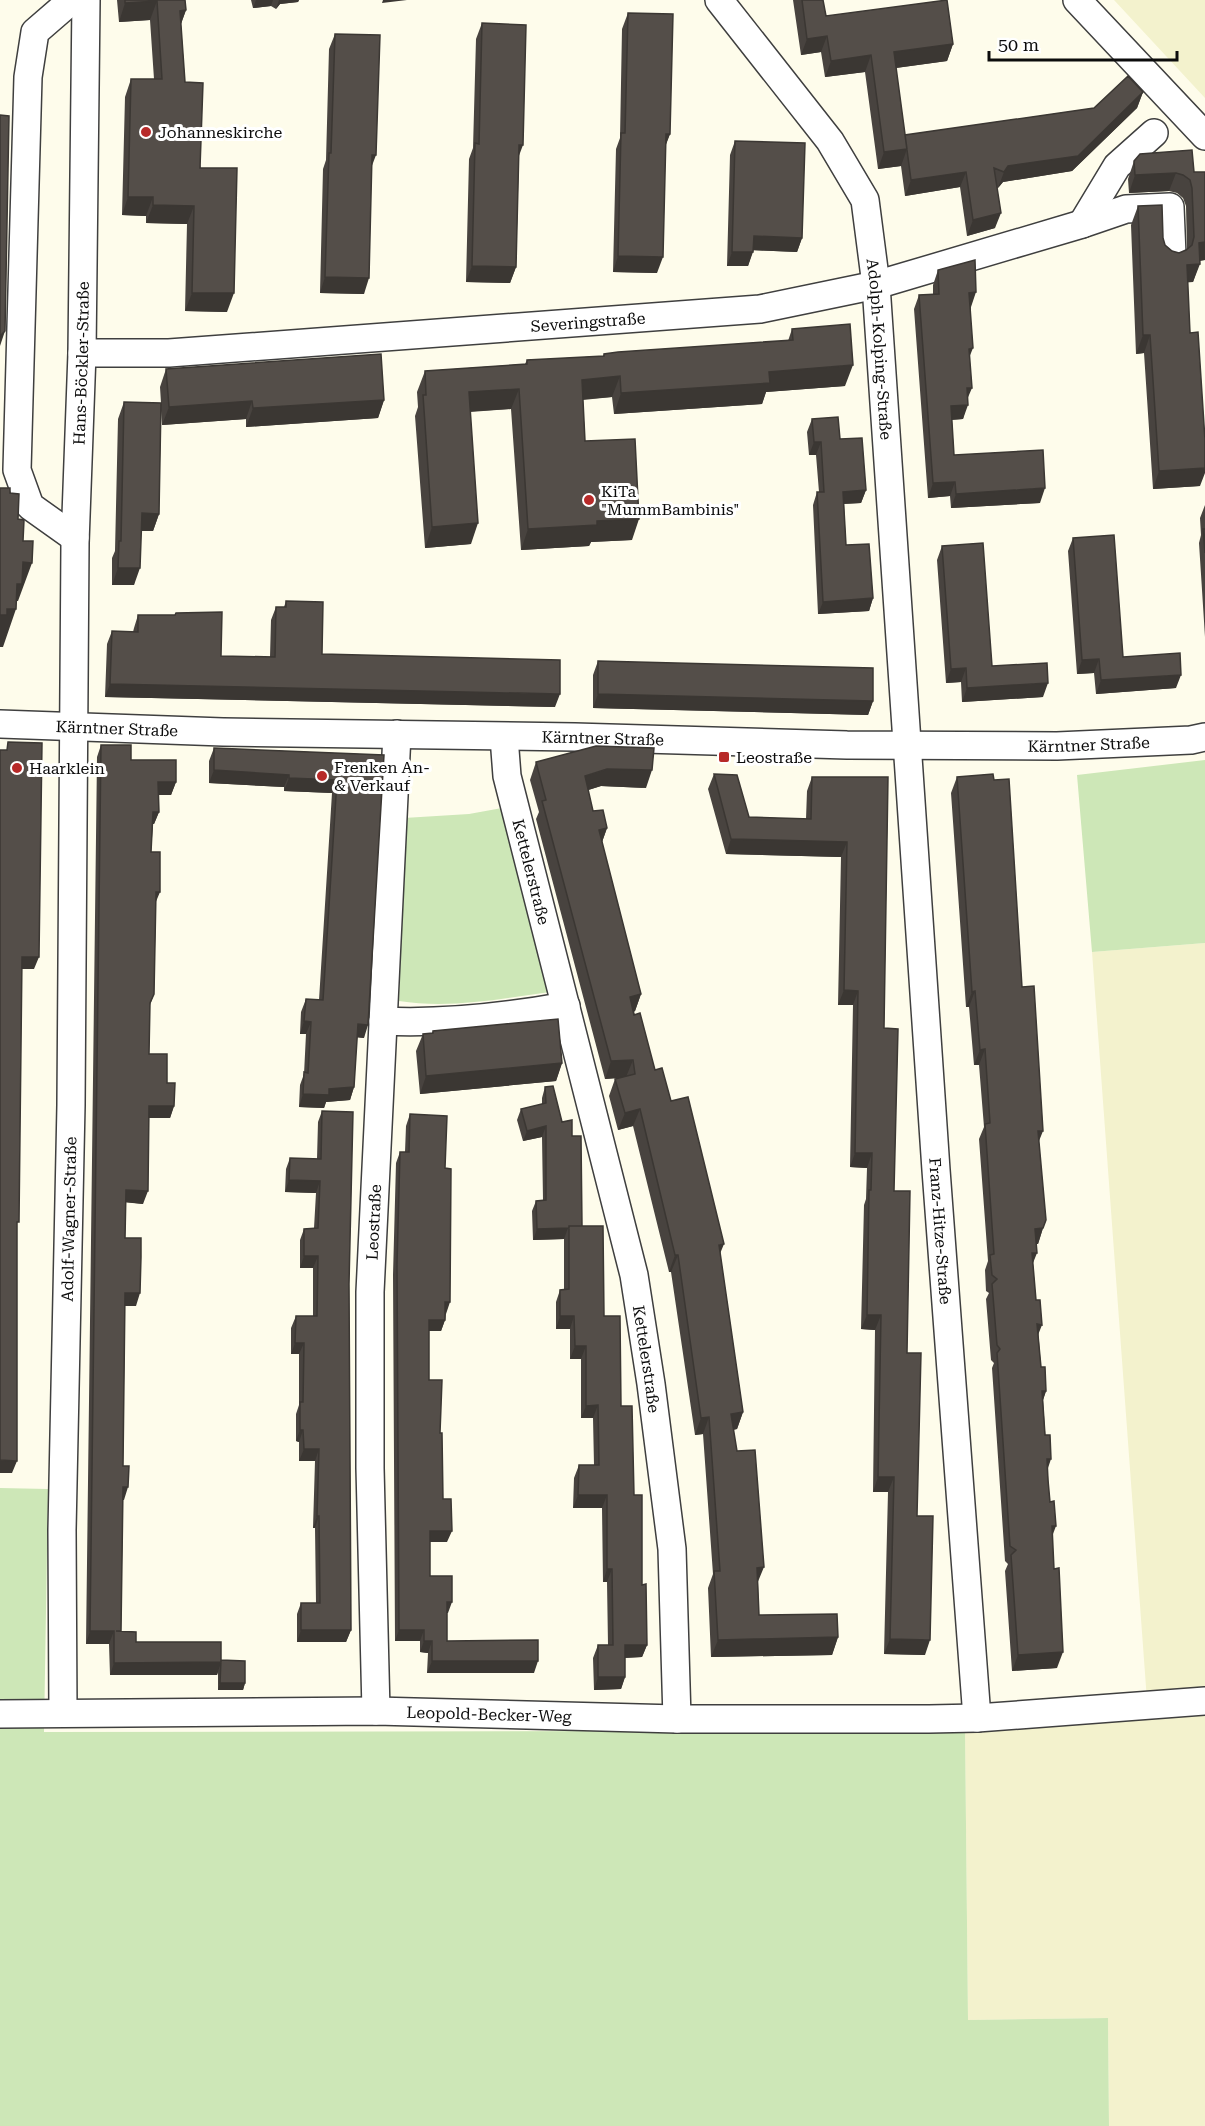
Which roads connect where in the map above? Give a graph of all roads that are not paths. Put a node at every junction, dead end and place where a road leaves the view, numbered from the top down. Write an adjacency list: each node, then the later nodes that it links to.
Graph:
1 (72, 0): 11 (street)
2 (86, 0): 10 (street, Hans-Böckler-Straße)
3 (719, 0): 9 (street, Adolph-Kolping-Straße)
4 (1077, 0): 6 (street)
5 (1154, 133): 7 (street)
6 (1205, 136)
7 (1082, 224): 8 (street, Severingstraße); 9 (street, Severingstraße)
8 (1172, 255)
9 (876, 285): 10 (street, Severingstraße); 17 (street, Adolph-Kolping-Straße)
10 (82, 353): 11 (street, Hans-Böckler-Straße)
11 (75, 538): 13 (street, Hans-Böckler-Straße)
12 (0, 724): 13 (street, Kärntner Straße)
13 (75, 726): 14 (street, Kärntner Straße); 22 (street, Adolf-Wagner-Straße)
14 (397, 734): 15 (street, Kärntner Straße); 19 (street, Leostraße)
15 (504, 737): 17 (street, Kärntner Straße); 18 (street, Kettelerstraße)
16 (1205, 737): 17 (street, Kärntner Straße)
17 (908, 746): 24 (street, Franz-Hitze-Straße)
18 (566, 1006): 19 (street); 25 (street, Kettelerstraße)
19 (383, 1022): 21 (street, Leostraße)
20 (1205, 1701): 24 (street, Leopold-Becker-Weg)
21 (376, 1711): 22 (street, Leopold-Becker-Weg); 25 (street, Leopold-Becker-Weg)
22 (63, 1713): 23 (street, Leopold-Becker-Weg)
23 (0, 1714)
24 (977, 1718): 25 (street, Leopold-Becker-Weg)
25 (677, 1719)

